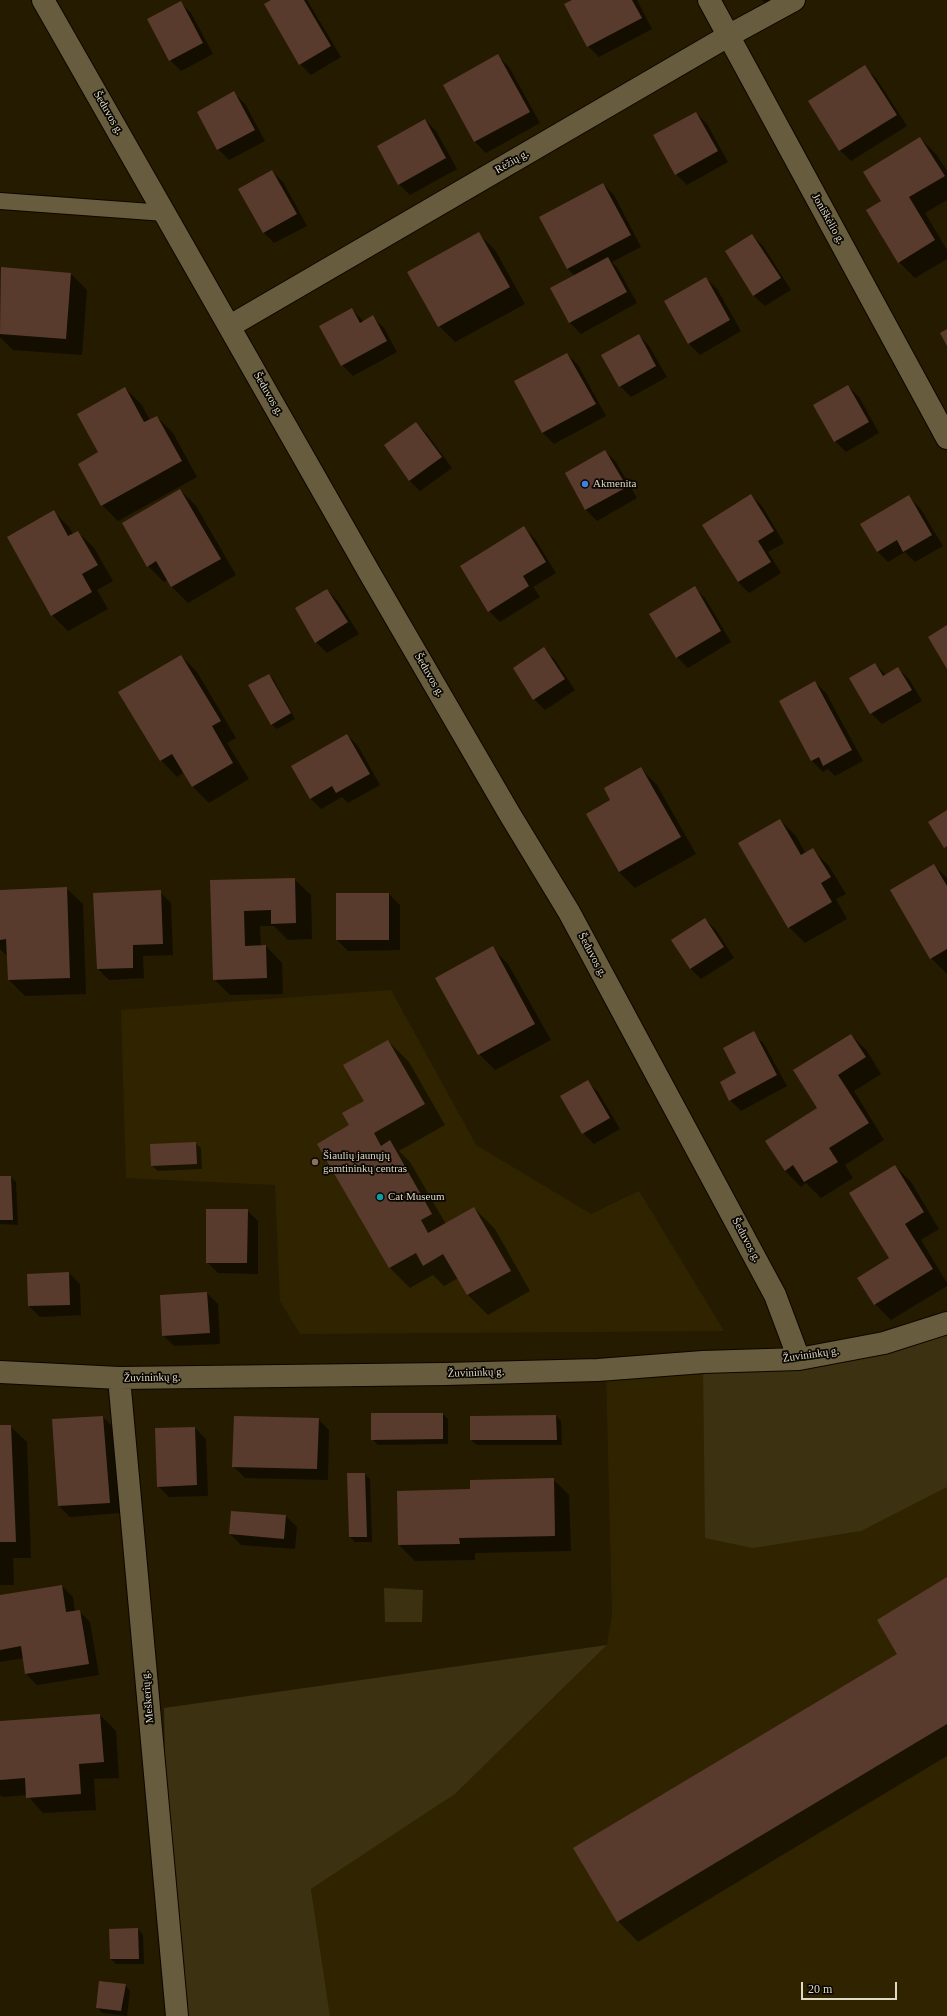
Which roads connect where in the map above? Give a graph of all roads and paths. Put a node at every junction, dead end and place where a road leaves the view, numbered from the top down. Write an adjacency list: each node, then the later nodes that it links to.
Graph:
1 (44, 0): 6 (street, Šeduvos g.)
2 (709, 0): 4 (street, Joniškėlio g.)
3 (794, 0): 4 (street, Rėžių g.)
4 (728, 36): 7 (street, Rėžių g.); 8 (street, Joniškėlio g.)
5 (0, 201): 6 (lane)
6 (165, 213): 7 (street, Šeduvos g.)
7 (230, 326): 10 (street, Šeduvos g.)
8 (947, 438)
9 (947, 1323): 10 (street, Žuvininkų g.)
10 (799, 1358): 12 (street, Žuvininkų g.)
11 (0, 1372): 12 (street, Žuvininkų g.)
12 (119, 1378): 13 (street, Meškerių g.)
13 (177, 2016)

